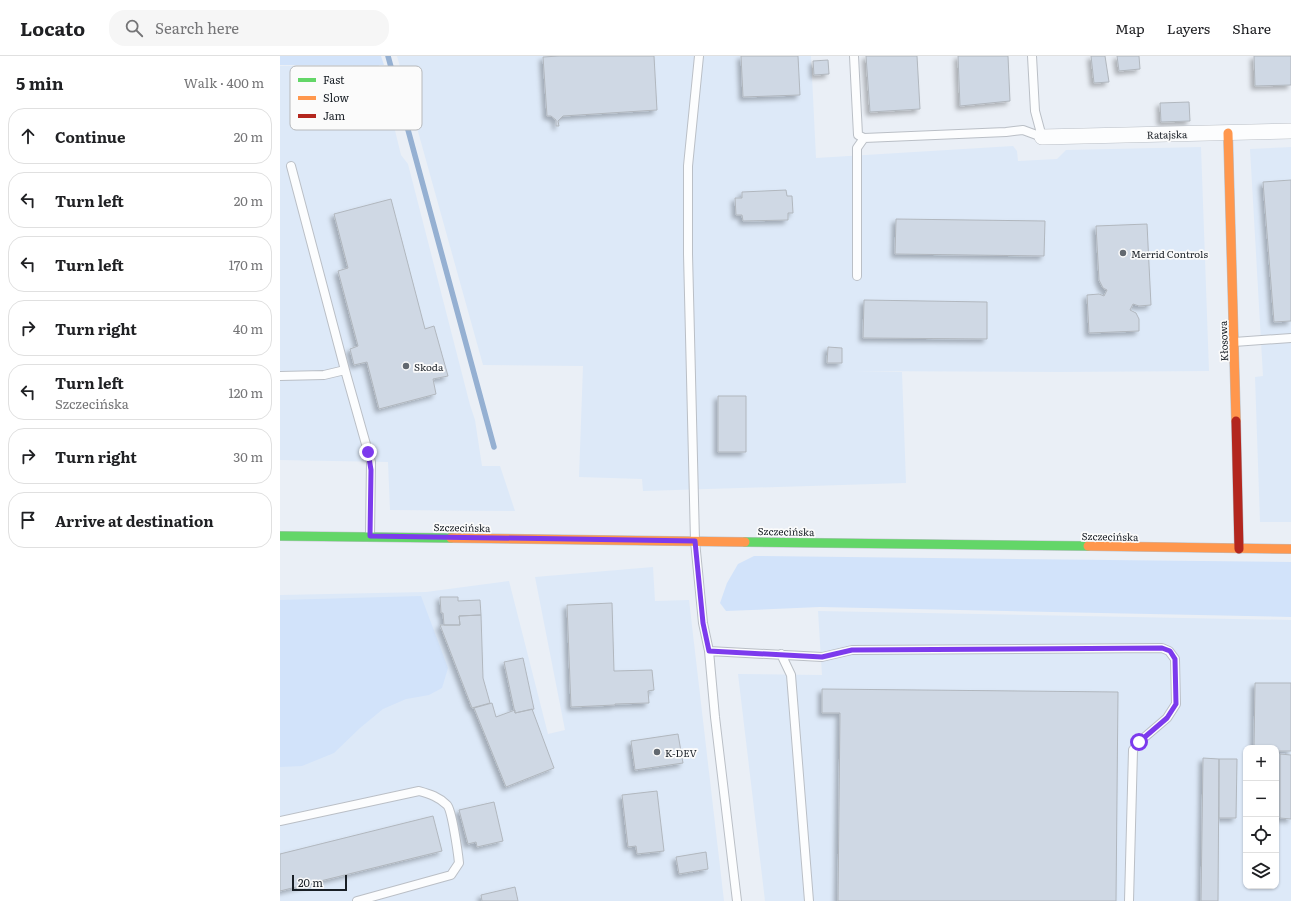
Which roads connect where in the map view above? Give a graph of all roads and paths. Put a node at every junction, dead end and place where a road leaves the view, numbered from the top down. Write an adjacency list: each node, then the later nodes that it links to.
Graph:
1 (699, 56): 16 (lane)
2 (854, 56): 7 (lane)
3 (1032, 56): 6 (lane)
4 (1291, 131): 5 (street, Ratajska)
5 (1228, 133): 6 (street, Ratajska); 11 (main road, Kłosowa)
6 (1042, 137): 7 (lane)
7 (864, 138): 9 (lane)
8 (291, 166): 12 (lane)
9 (857, 276)
10 (1291, 338): 11 (lane)
11 (1234, 342): 17 (main road, Kłosowa)
12 (345, 370): 13 (lane); 15 (lane)
13 (280, 376)
14 (280, 536): 15 (main road, Szczecińska)
15 (370, 536): 16 (main road, Szczecińska)
16 (695, 541): 17 (main road, Szczecińska); 19 (lane)
17 (1240, 549): 18 (main road, Szczecińska)
18 (1291, 549)
19 (709, 651): 20 (lane); 23 (lane)
20 (781, 654): 24 (lane); 25 (lane)
21 (280, 821): 22 (lane)
22 (357, 901)
23 (737, 901)
24 (809, 901)
25 (1130, 901)

